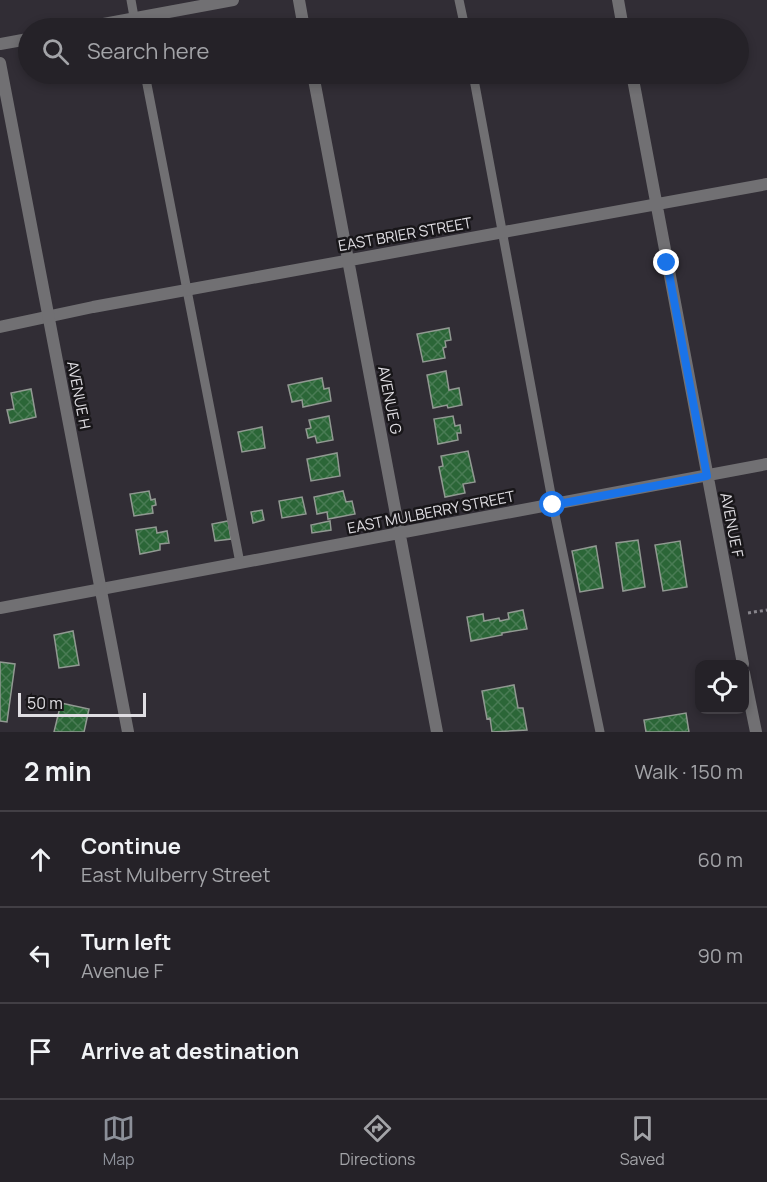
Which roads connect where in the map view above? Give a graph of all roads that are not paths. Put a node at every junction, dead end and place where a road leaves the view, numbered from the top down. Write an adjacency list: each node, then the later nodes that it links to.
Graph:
1 (131, 0): 6 (lane)
2 (233, 0): 7 (street)
3 (299, 0): 8 (street)
4 (459, 0): 9 (lane)
5 (618, 0): 10 (street)
6 (134, 18)
7 (160, 18)
8 (302, 18)
9 (463, 18)
10 (621, 18)
11 (18, 41): 12 (street)
12 (0, 44)
13 (0, 63): 23 (street, AVENUE H)
14 (147, 84): 22 (lane)
15 (315, 84): 21 (street, AVENUE G)
16 (475, 84): 20 (lane)
17 (634, 84): 19 (street, AVENUE F)
18 (767, 183): 19 (street, EAST BRIER STREET)
19 (656, 203): 20 (street, EAST BRIER STREET); 26 (street, AVENUE F)
20 (502, 232): 21 (street, EAST BRIER STREET); 27 (lane)
21 (348, 260): 22 (street, EAST BRIER STREET); 28 (street, AVENUE G)
22 (187, 289): 23 (street, EAST BRIER STREET); 29 (lane)
23 (49, 317): 24 (street, EAST BRIER STREET); 30 (street, AVENUE H)
24 (0, 327)
25 (767, 464): 26 (street, EAST MULBERRY STREET)
26 (707, 476): 27 (street, EAST MULBERRY STREET); 32 (street, AVENUE F)
27 (553, 505): 28 (street, EAST MULBERRY STREET); 36 (lane)
28 (400, 533): 29 (street, EAST MULBERRY STREET); 35 (street, AVENUE G)
29 (240, 563): 30 (street, EAST MULBERRY STREET)
30 (101, 590): 31 (street, EAST MULBERRY STREET); 34 (street, AVENUE H)
31 (0, 608)
32 (742, 660)
33 (749, 698): 37 (street)
34 (128, 732)
35 (437, 732)
36 (600, 732)
37 (756, 732)

